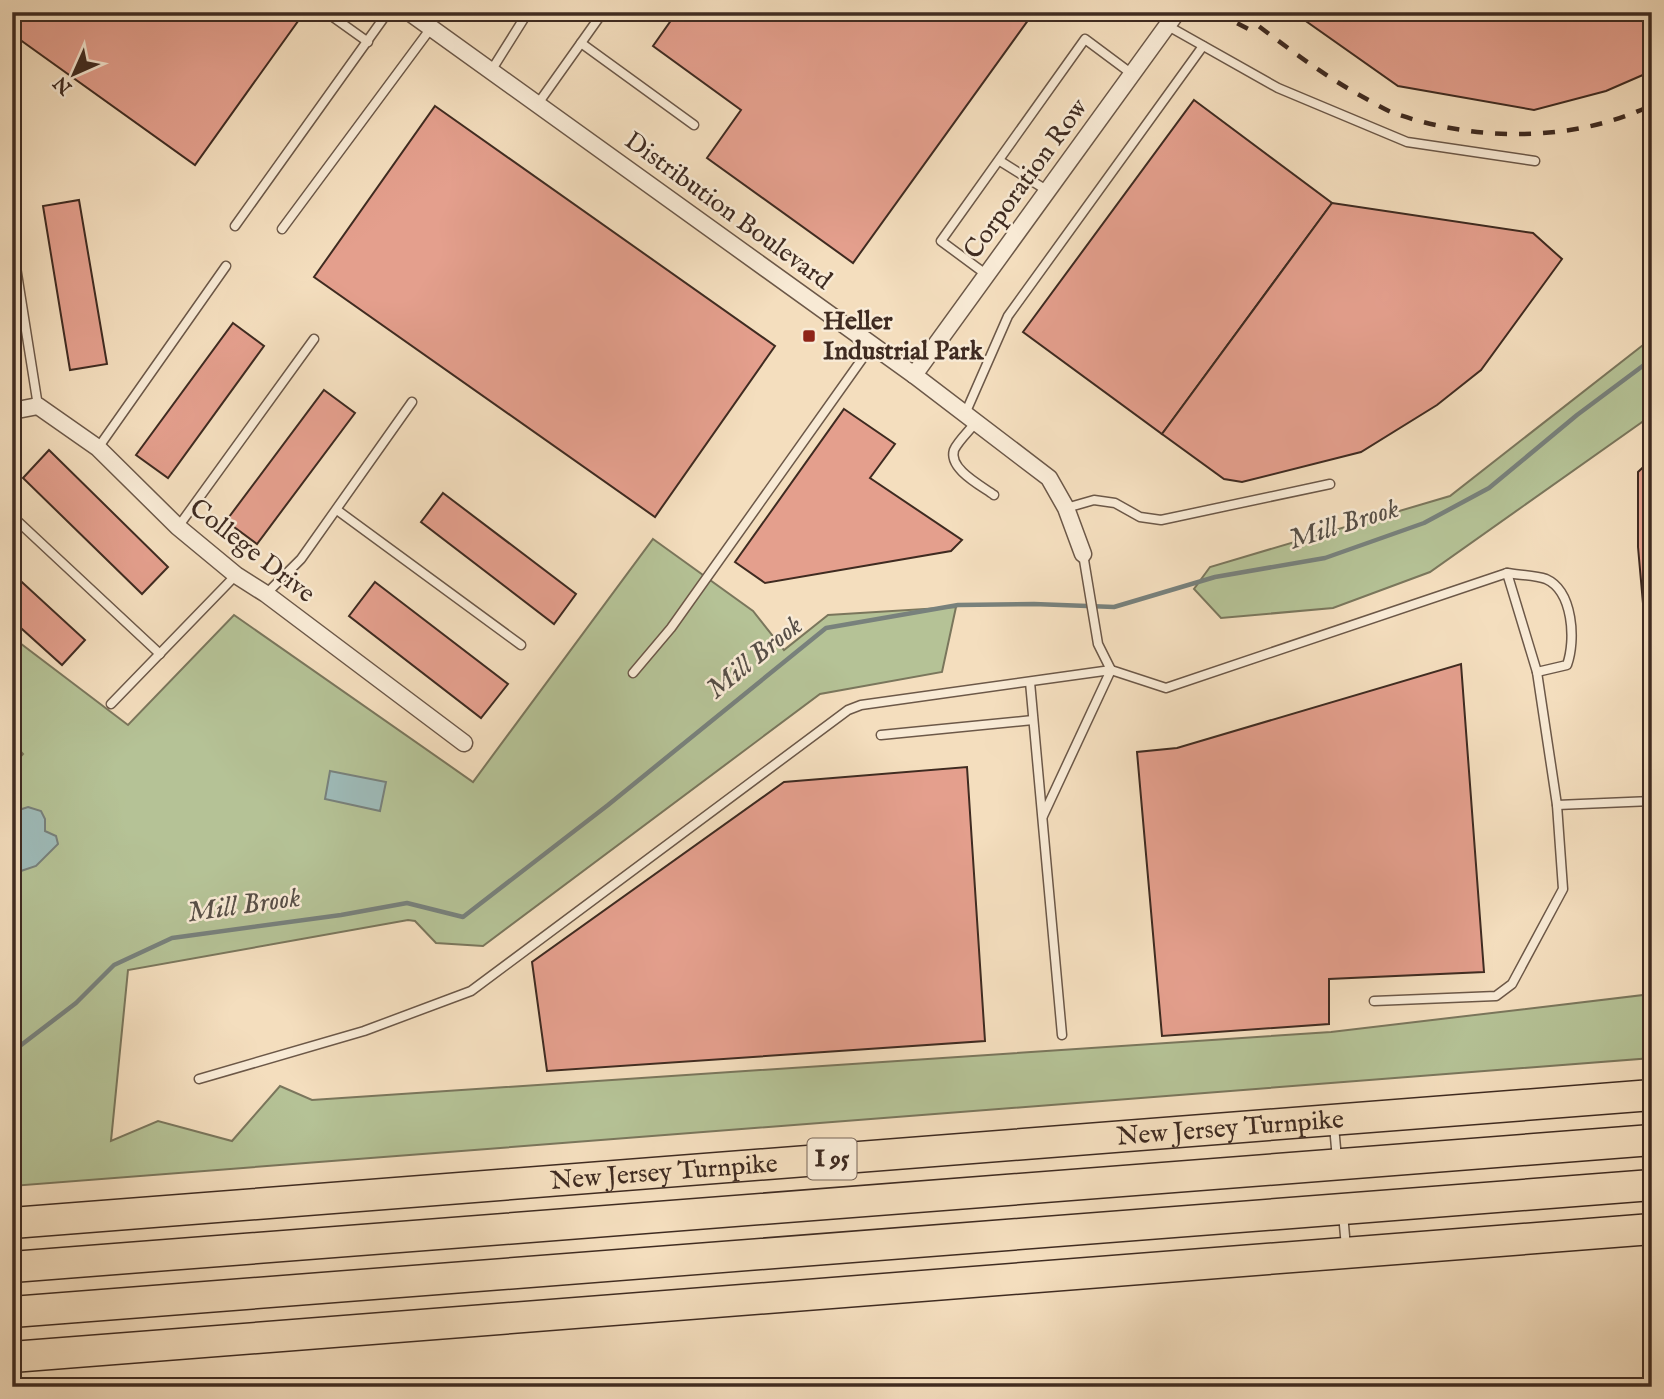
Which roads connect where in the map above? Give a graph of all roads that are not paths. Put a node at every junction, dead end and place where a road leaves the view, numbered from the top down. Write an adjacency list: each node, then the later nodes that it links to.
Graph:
1 (326, 12): 8 (lane)
2 (388, 12): 8 (lane)
3 (409, 12): 7 (street, Distribution Boulevard)
4 (527, 12): 11 (lane)
5 (603, 12): 9 (lane)
6 (1172, 19): 10 (lane); 12 (street, Corporation Row)
7 (430, 28): 11 (street, Distribution Boulevard); 19 (lane)
8 (368, 42): 18 (lane)
9 (581, 43): 13 (lane); 14 (lane)
10 (1203, 46): 16 (lane); 29 (lane)
11 (491, 71): 13 (street, Distribution Boulevard)
12 (1132, 74): 15 (lane); 17 (street, Corporation Row)
13 (537, 105): 24 (street, Distribution Boulevard)
14 (694, 125)
15 (1000, 161): 17 (lane); 22 (lane)
16 (1535, 161)
17 (1048, 191): 22 (street, Corporation Row)
18 (235, 226)
19 (282, 229)
20 (12, 242): 27 (lane)
21 (226, 266): 30 (lane)
22 (987, 275): 25 (street, Corporation Row)
23 (314, 339): 36 (lane)
24 (872, 345): 25 (street, Distribution Boulevard); 45 (lane)
25 (914, 375): 29 (street, Distribution Boulevard)
26 (412, 402): 34 (lane)
27 (38, 406): 28 (street); 30 (street, College Drive)
28 (12, 411)
29 (970, 418): 32 (lane); 33 (street, Distribution Boulevard)
30 (98, 449): 36 (street, College Drive)
31 (1330, 484): 33 (lane)
32 (994, 495)
33 (1066, 508): 37 (street, Distribution Boulevard)
34 (337, 510): 40 (lane); 41 (lane)
35 (12, 516): 42 (lane)
36 (178, 527): 39 (street, College Drive)
37 (1083, 554): 43 (lane)
38 (1507, 573): 43 (lane); 44 (lane); 44 (lane)
39 (236, 575): 40 (street, College Drive); 42 (lane)
40 (266, 594): 50 (street, College Drive)
41 (521, 645)
42 (160, 654): 47 (lane)
43 (1111, 670): 46 (lane); 53 (lane)
44 (1537, 672): 52 (lane)
45 (633, 673)
46 (1030, 682): 48 (lane); 56 (lane)
47 (111, 704)
48 (1033, 720): 49 (lane); 53 (lane)
49 (881, 735)
50 (464, 743)
51 (1652, 801): 52 (lane)
52 (1558, 805): 54 (lane)
53 (1042, 817): 55 (lane)
54 (1374, 1001)
55 (1062, 1035)
56 (199, 1079)
57 (1652, 1095): 58 (highway, New Jersey Turnpike / I 95)
58 (1334, 1120): 60 (lane); 63 (highway, New Jersey Turnpike / I 95)
59 (1652, 1139): 60 (highway, New Jersey Turnpike / I 95)
60 (1337, 1164): 66 (highway, New Jersey Turnpike / I 95)
61 (1652, 1185): 62 (highway)
62 (1342, 1209): 65 (lane); 67 (highway)
63 (12, 1223)
64 (1652, 1229): 65 (highway)
65 (1347, 1253): 68 (highway)
66 (12, 1267)
67 (12, 1312)
68 (12, 1357)

